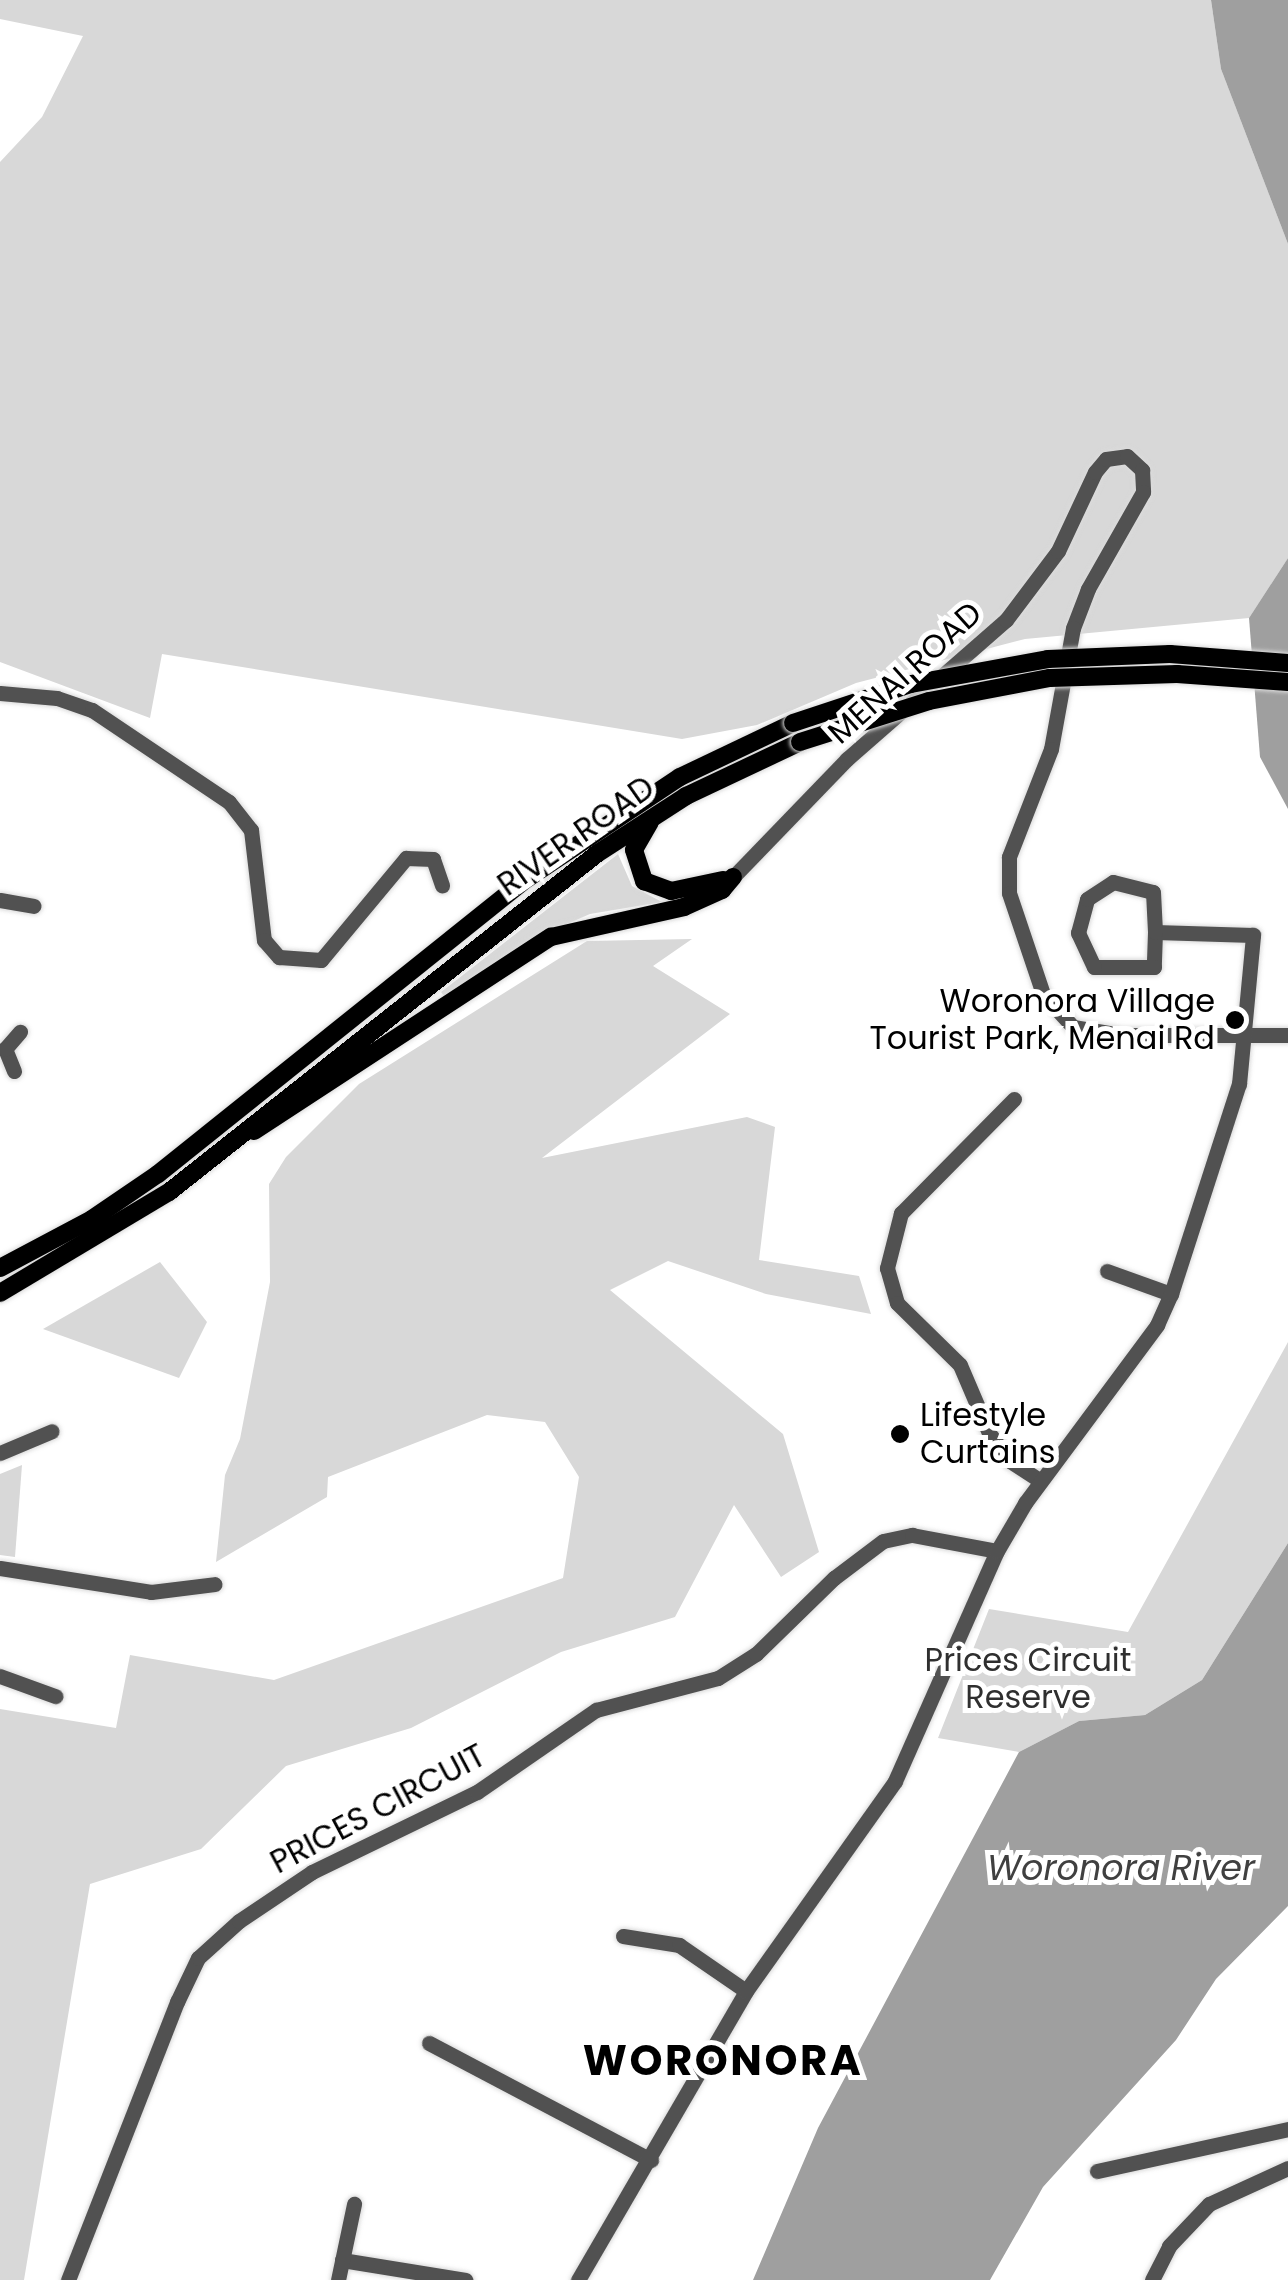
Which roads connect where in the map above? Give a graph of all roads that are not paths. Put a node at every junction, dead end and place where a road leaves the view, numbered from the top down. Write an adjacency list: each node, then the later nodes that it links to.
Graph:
1 (1288, 663): 17 (main road, RIVER ROAD, bridge)
2 (1288, 682): 4 (main road, RIVER ROAD, bridge)
3 (0, 693): 6 (street)
4 (656, 813): 5 (main road); 16 (main road, RIVER ROAD)
5 (732, 877): 12 (street, MENAI ROAD); 16 (main road)
6 (442, 884)
7 (0, 900): 8 (street)
8 (32, 906)
9 (1155, 932): 9 (street); 12 (street)
10 (20, 1032): 13 (street)
11 (1288, 1035): 12 (street, MENAI ROAD)
12 (1245, 1036): 20 (street)
13 (2, 1049): 14 (street)
14 (14, 1072)
15 (1014, 1099): 23 (street)
16 (227, 1146): 19 (main road, RIVER ROAD)
17 (0, 1268)
18 (1108, 1271): 20 (street)
19 (0, 1293)
20 (1171, 1294): 23 (street)
21 (52, 1432): 22 (street)
22 (0, 1453)
23 (1040, 1480): 24 (street)
24 (997, 1551): 30 (street); 38 (street, PRICES CIRCUIT)
25 (0, 1568): 26 (street)
26 (215, 1584)
27 (0, 1676): 28 (street)
28 (55, 1696)
29 (622, 1936): 30 (street)
30 (746, 1991): 33 (street)
31 (429, 2044): 33 (street)
32 (1288, 2129): 35 (street)
33 (651, 2160): 41 (street)
34 (1288, 2168): 42 (street)
35 (1098, 2171)
36 (354, 2204): 37 (street)
37 (342, 2260): 39 (street); 40 (street)
38 (68, 2280)
39 (338, 2280)
40 (465, 2280)
41 (578, 2280)
42 (1152, 2280)

